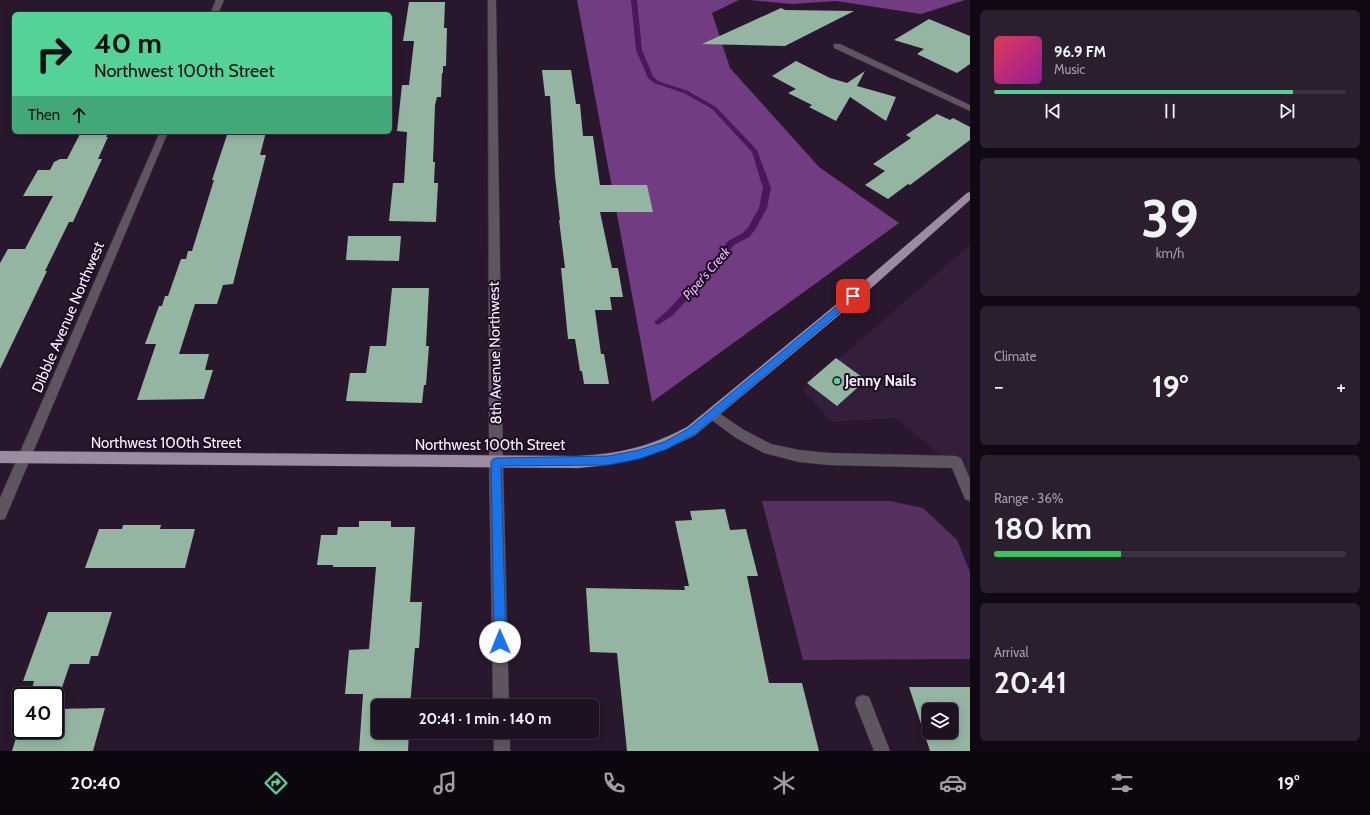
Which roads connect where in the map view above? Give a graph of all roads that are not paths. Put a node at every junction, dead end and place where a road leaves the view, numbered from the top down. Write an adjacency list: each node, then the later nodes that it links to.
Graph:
1 (220, 0): 3 (street)
2 (492, 0): 11 (street, 8th Avenue Northwest)
3 (215, 12)
4 (838, 46): 5 (street)
5 (970, 108)
6 (163, 134): 10 (street, Dibble Avenue Northwest)
7 (970, 195): 8 (main road, Northwest 100th Street)
8 (713, 414): 11 (main road, Northwest 100th Street); 12 (street)
9 (0, 457): 10 (main road, Northwest 100th Street)
10 (24, 457): 11 (main road, Northwest 100th Street); 13 (street, Dibble Avenue Northwest)
11 (496, 462): 14 (street, 8th Avenue Northwest)
12 (970, 495)
13 (0, 514)
14 (501, 699)
15 (863, 703): 18 (street)
16 (502, 739): 17 (street)
17 (502, 751)
18 (882, 751)

